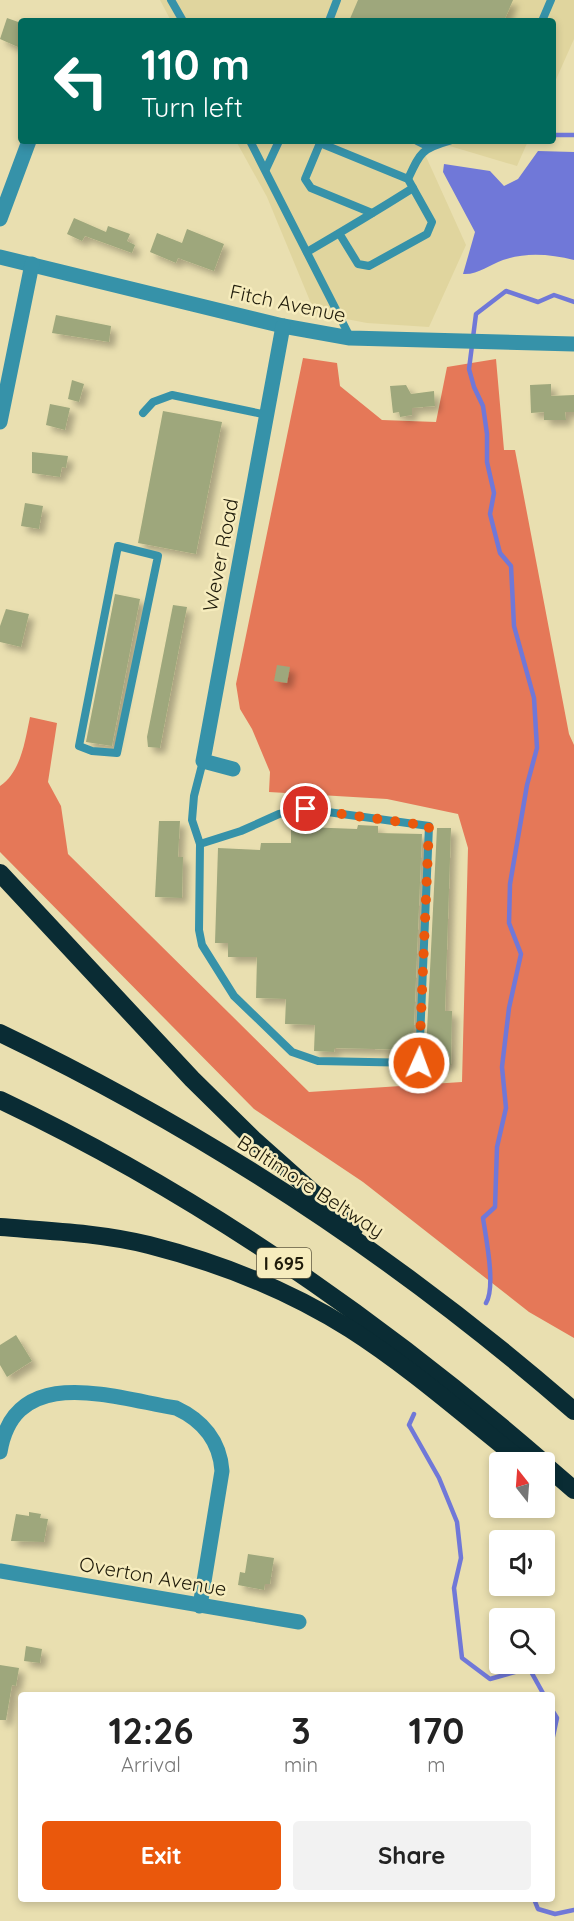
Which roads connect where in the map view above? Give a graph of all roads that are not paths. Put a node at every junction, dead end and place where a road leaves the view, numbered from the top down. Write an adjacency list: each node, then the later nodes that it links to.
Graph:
1 (171, 0): 4 (lane)
2 (337, 0): 5 (lane)
3 (551, 0): 6 (lane)
4 (181, 18)
5 (330, 18)
6 (543, 18)
7 (28, 144): 19 (street)
8 (252, 144): 15 (lane)
9 (278, 144): 15 (lane)
10 (316, 144): 18 (lane)
11 (322, 144): 16 (lane)
12 (423, 144): 14 (lane)
13 (439, 144): 14 (lane)
14 (429, 147): 16 (lane)
15 (266, 169): 21 (lane)
16 (408, 179): 17 (lane)
17 (413, 188): 18 (lane); 20 (lane)
18 (372, 213): 20 (lane)
19 (0, 219)
20 (339, 233): 21 (lane)
21 (307, 252): 25 (lane)
22 (0, 257): 23 (street, Fitch Avenue)
23 (32, 264): 24 (street, Fitch Avenue); 29 (street)
24 (283, 326): 25 (street, Fitch Avenue); 28 (street, Wever Road)
25 (350, 338): 26 (street, Fitch Avenue)
26 (574, 344)
27 (143, 413): 28 (lane)
28 (267, 415): 31 (street, Wever Road)
29 (0, 422)
30 (118, 546): 30 (lane)
31 (203, 761): 32 (street); 33 (lane)
32 (233, 769)
33 (200, 844): 33 (lane)
34 (0, 873): 38 (highway)
35 (0, 1033): 38 (highway, Baltimore Beltway)
36 (0, 1100): 42 (highway, I 695)
37 (0, 1227): 41 (highway)
38 (399, 1271): 39 (highway, Baltimore Beltway)
39 (574, 1411)
40 (0, 1452): 48 (street)
41 (510, 1452)
42 (531, 1452)
43 (555, 1473): 45 (highway, I 695)
44 (555, 1489): 46 (highway)
45 (574, 1490)
46 (574, 1504)
47 (0, 1571): 48 (street, Overton Avenue)
48 (200, 1606): 49 (street, Overton Avenue)
49 (299, 1622)

